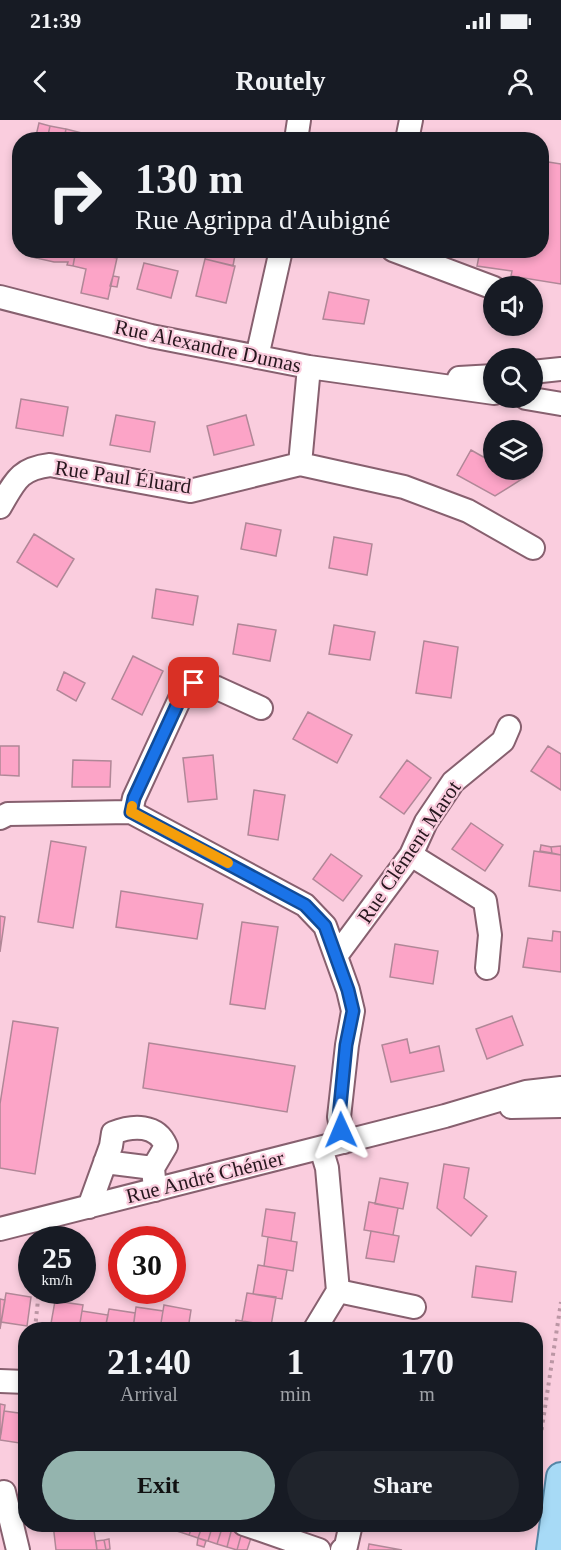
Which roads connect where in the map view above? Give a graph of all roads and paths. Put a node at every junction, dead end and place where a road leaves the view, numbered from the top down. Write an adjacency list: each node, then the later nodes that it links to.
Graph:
1 (278, 258): 5 (street)
2 (414, 258): 3 (street)
3 (483, 284)
4 (0, 297): 5 (street, Rue Alexandre Dumas)
5 (257, 357): 6 (street, Rue Alexandre Dumas)
6 (309, 367): 10 (street, Rue Alexandre Dumas); 14 (street)
7 (561, 369): 8 (street)
8 (543, 371)
9 (483, 377): 10 (street, Rue Alexandre Dumas)
10 (418, 382): 11 (street, Rue Alexandre Dumas)
11 (483, 391)
12 (543, 401): 13 (street)
13 (561, 404)
14 (300, 464): 15 (street, Rue Paul Éluard); 16 (street, Rue Paul Éluard)
15 (0, 507)
16 (533, 548)
17 (261, 708): 19 (street)
18 (509, 727): 21 (street, Rue Clément Marot)
19 (131, 812): 20 (street); 22 (street)
20 (0, 818)
21 (411, 855): 22 (street, Rue Clément Marot); 23 (street)
22 (336, 956): 27 (street)
23 (487, 968)
24 (561, 1088): 26 (street, Rue André Chénier)
25 (561, 1106): 26 (street, Rue André Chénier)
26 (445, 1116): 27 (street, Rue André Chénier)
27 (344, 1142): 28 (street, Rue André Chénier)
28 (321, 1148): 31 (street, Rue André Chénier); 34 (street)
29 (105, 1162): 30 (street); 30 (street); 32 (street)
30 (153, 1168): 31 (street)
31 (155, 1190): 32 (street, Rue André Chénier)
32 (89, 1207): 33 (street, Rue André Chénier)
33 (0, 1229)
34 (338, 1291): 37 (street); 39 (street)
35 (561, 1302): 42 (path)
36 (38, 1304): 38 (path)
37 (414, 1307)
38 (36, 1322)
39 (319, 1322)
40 (0, 1381): 41 (street)
41 (18, 1382)
42 (543, 1421)
43 (561, 1477): 50 (main road)
44 (4, 1492): 47 (street)
45 (267, 1532): 48 (street)
46 (349, 1532): 49 (street)
47 (18, 1550)
48 (320, 1550)
49 (342, 1550)
50 (551, 1550)

